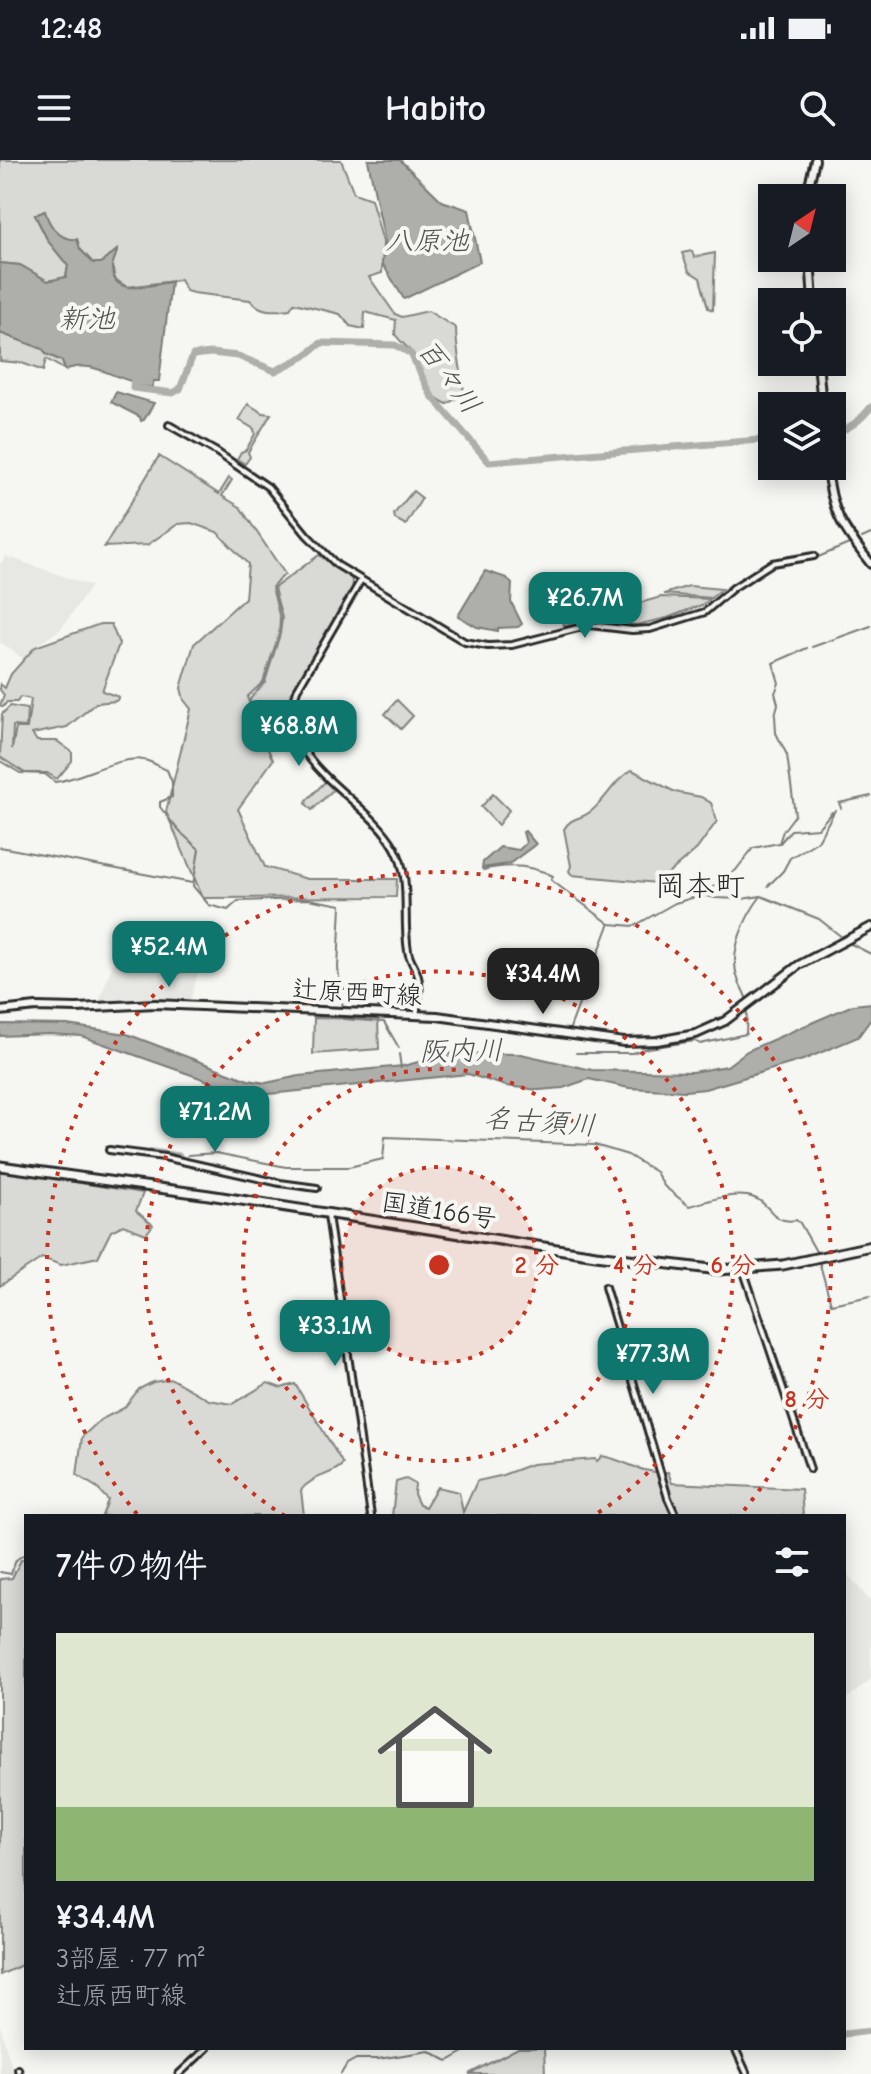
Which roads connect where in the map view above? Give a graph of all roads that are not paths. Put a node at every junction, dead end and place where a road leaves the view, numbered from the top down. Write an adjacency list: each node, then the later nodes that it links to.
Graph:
1 (815, 160): 2 (main road)
2 (809, 184)
3 (169, 425): 7 (street)
4 (829, 480): 6 (main road)
5 (814, 556): 7 (street)
6 (871, 564)
7 (361, 580): 10 (street)
8 (871, 927): 10 (main road, 辻原西町線)
9 (0, 1011): 10 (main road, 辻原西町線)
10 (416, 1016)
11 (109, 1150): 13 (street)
12 (0, 1166): 14 (highway, 国道166号)
13 (317, 1188)
14 (328, 1215): 16 (highway, 国道166号); 19 (street)
15 (871, 1246): 16 (highway, 国道166号)
16 (743, 1269): 18 (street)
17 (605, 1287): 20 (street)
18 (810, 1469)
19 (371, 1514)
20 (675, 1514)
21 (205, 2050): 23 (street)
22 (736, 2050): 24 (street)
23 (179, 2074)
24 (747, 2074)

